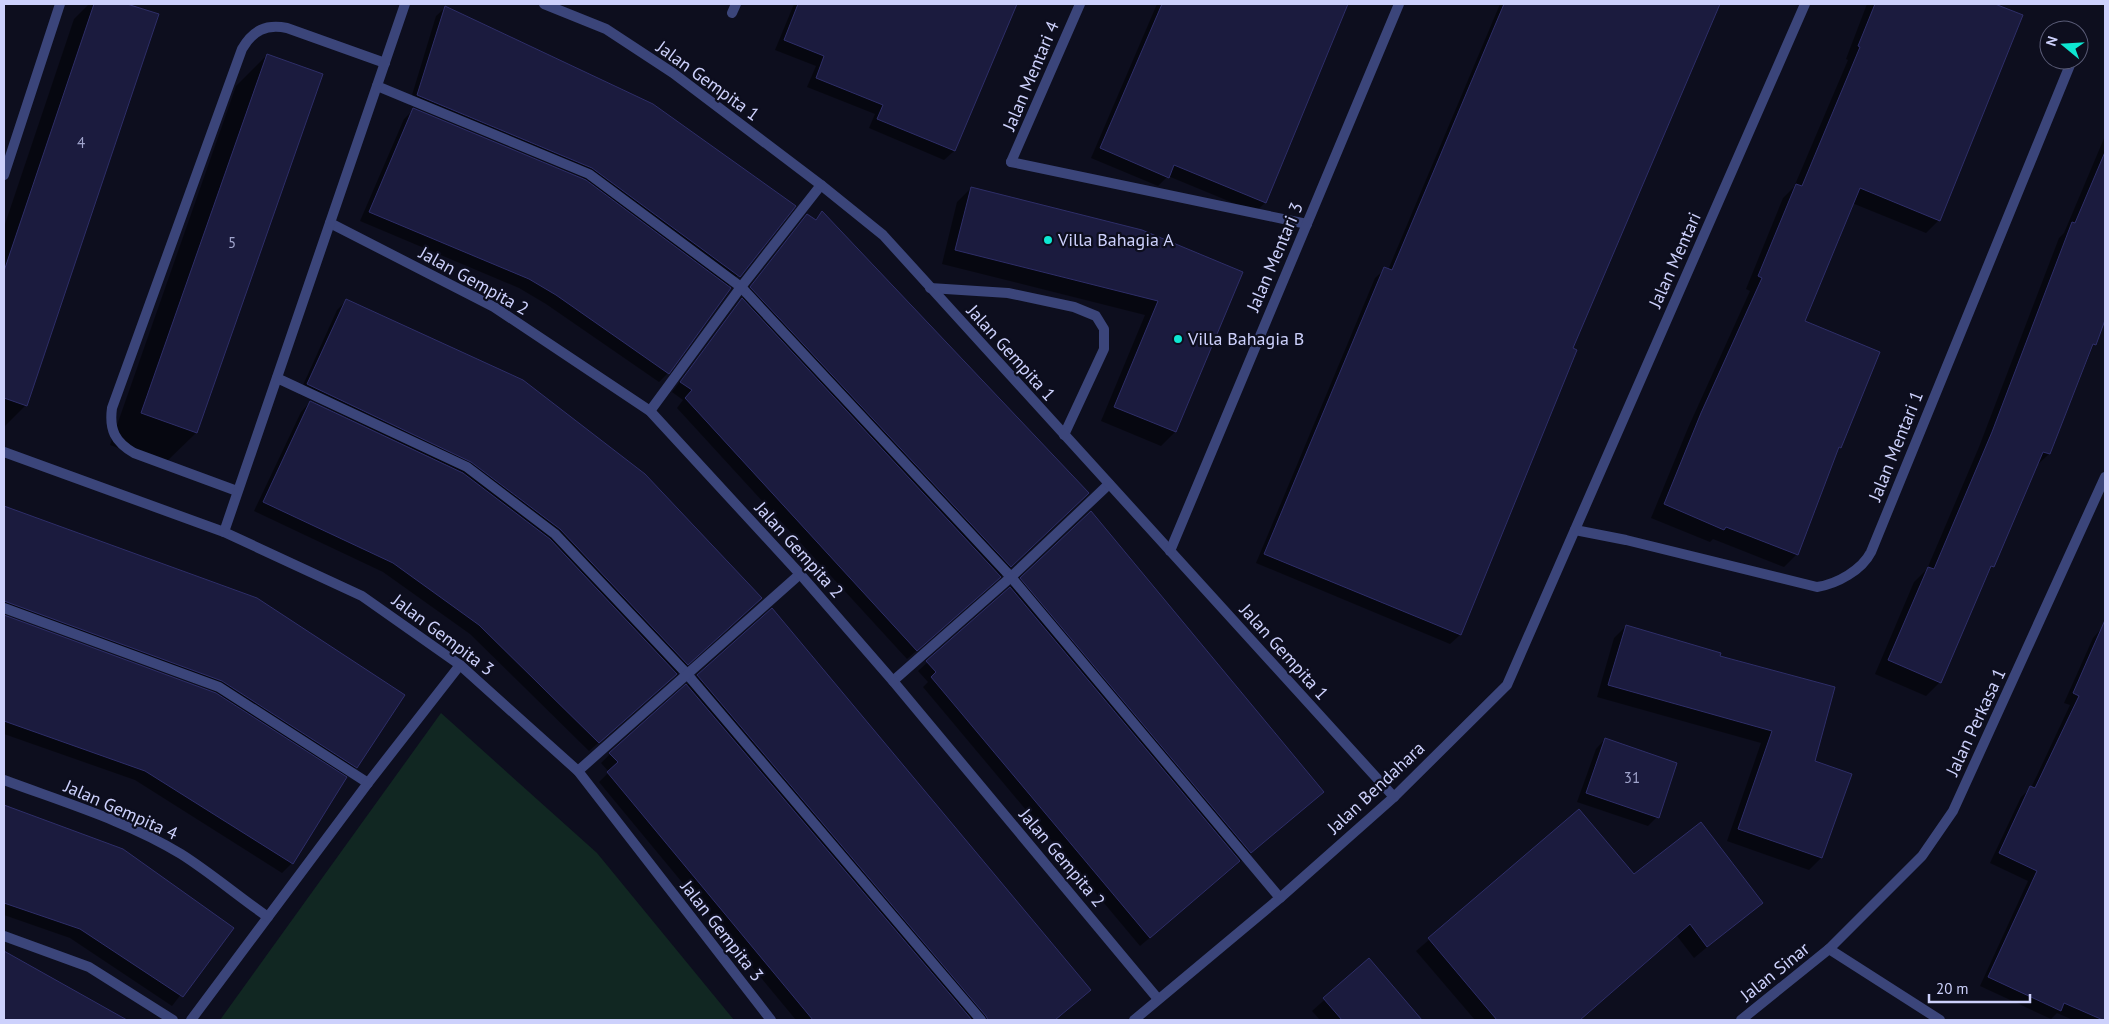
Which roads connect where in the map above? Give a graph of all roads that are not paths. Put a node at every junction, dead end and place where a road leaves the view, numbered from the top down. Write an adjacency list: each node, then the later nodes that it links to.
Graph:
1 (60, 4): 10 (street)
2 (405, 4): 7 (street)
3 (544, 4): 11 (street, Jalan Gempita 1)
4 (1080, 4): 13 (street, Jalan Mentari 4)
5 (1398, 4): 13 (street, Jalan Mentari 3)
6 (1805, 4): 23 (street, Jalan Mentari)
7 (385, 63): 9 (street); 22 (street)
8 (2068, 70): 23 (street, Jalan Mentari 1)
9 (377, 86): 12 (street); 14 (street)
10 (4, 175)
11 (821, 185): 14 (street); 15 (street, Jalan Gempita 1)
12 (330, 223): 16 (street); 17 (street, Jalan Gempita 2)
13 (1307, 224): 25 (street, Jalan Mentari 3)
14 (741, 287): 17 (street); 27 (street)
15 (930, 288): 18 (street, Jalan Gempita 1); 18 (street)
16 (276, 378): 22 (street); 30 (street)
17 (650, 411): 26 (street, Jalan Gempita 2)
18 (1064, 435): 21 (street, Jalan Gempita 1)
19 (4, 452): 24 (street, Jalan Gempita 3)
20 (2105, 477): 39 (street, Jalan Perkasa 1)
21 (1109, 484): 25 (street, Jalan Gempita 1); 27 (street)
22 (238, 491): 24 (street)
23 (1575, 530): 35 (street, Jalan Bendahara)
24 (224, 532): 29 (street, Jalan Gempita 3)
25 (1170, 551): 35 (street, Jalan Gempita 1)
26 (800, 574): 30 (street); 31 (street, Jalan Gempita 2)
27 (1011, 578): 31 (street); 36 (street)
28 (4, 608): 34 (street)
29 (460, 665): 32 (street, Jalan Gempita 3); 34 (street)
30 (687, 674): 32 (street); 44 (street)
31 (893, 681): 40 (street, Jalan Gempita 2)
32 (578, 771): 43 (street, Jalan Gempita 3)
33 (4, 780): 37 (street, Jalan Gempita 4)
34 (368, 783): 37 (street)
35 (1394, 797): 36 (street, Jalan Bendahara)
36 (1280, 898): 40 (street, Jalan Bendahara)
37 (268, 918): 42 (street)
38 (4, 936): 41 (street)
39 (1829, 949): 46 (street, Jalan Sinar); 47 (street)
40 (1158, 999): 45 (street, Jalan Bendahara)
41 (173, 1020)
42 (191, 1020)
43 (771, 1020)
44 (981, 1020)
45 (1134, 1020)
46 (1741, 1020)
47 (1940, 1020)

